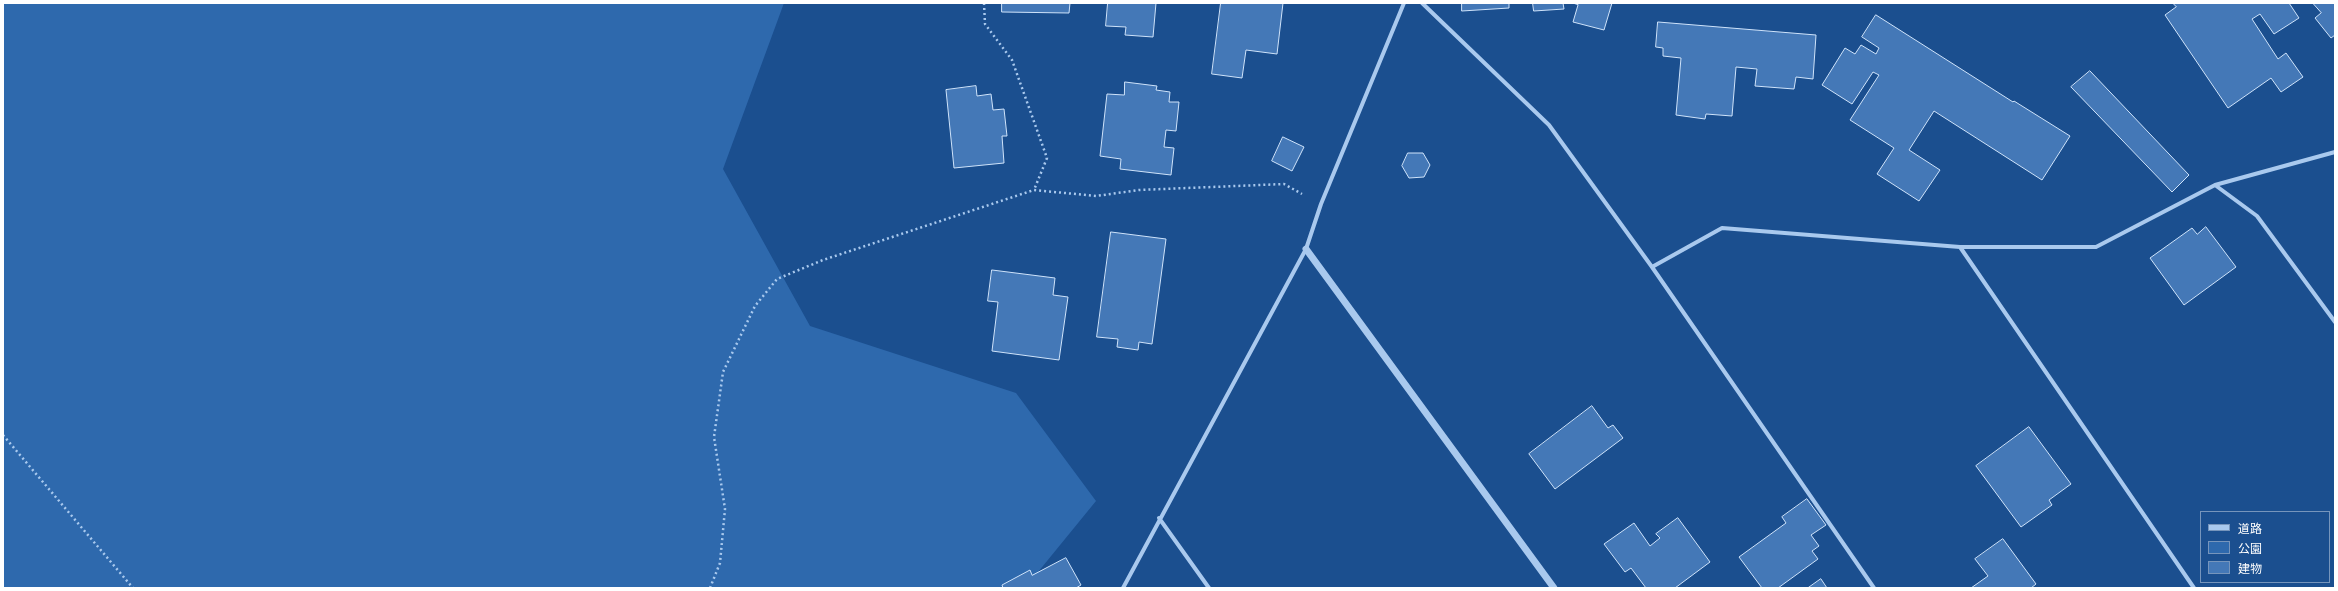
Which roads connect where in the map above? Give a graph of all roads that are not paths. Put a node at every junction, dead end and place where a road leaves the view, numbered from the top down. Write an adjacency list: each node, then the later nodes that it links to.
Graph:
1 (1404, 3): 6 (street)
2 (1422, 3): 7 (street)
3 (2335, 152): 4 (street)
4 (2215, 185): 5 (street); 8 (street)
5 (1960, 246): 7 (street); 14 (street)
6 (1306, 249): 9 (street); 12 (street)
7 (1652, 267): 13 (street)
8 (2335, 322)
9 (1159, 518): 10 (street); 11 (street)
10 (1123, 588)
11 (1209, 588)
12 (1554, 588)
13 (1874, 588)
14 (2194, 588)

